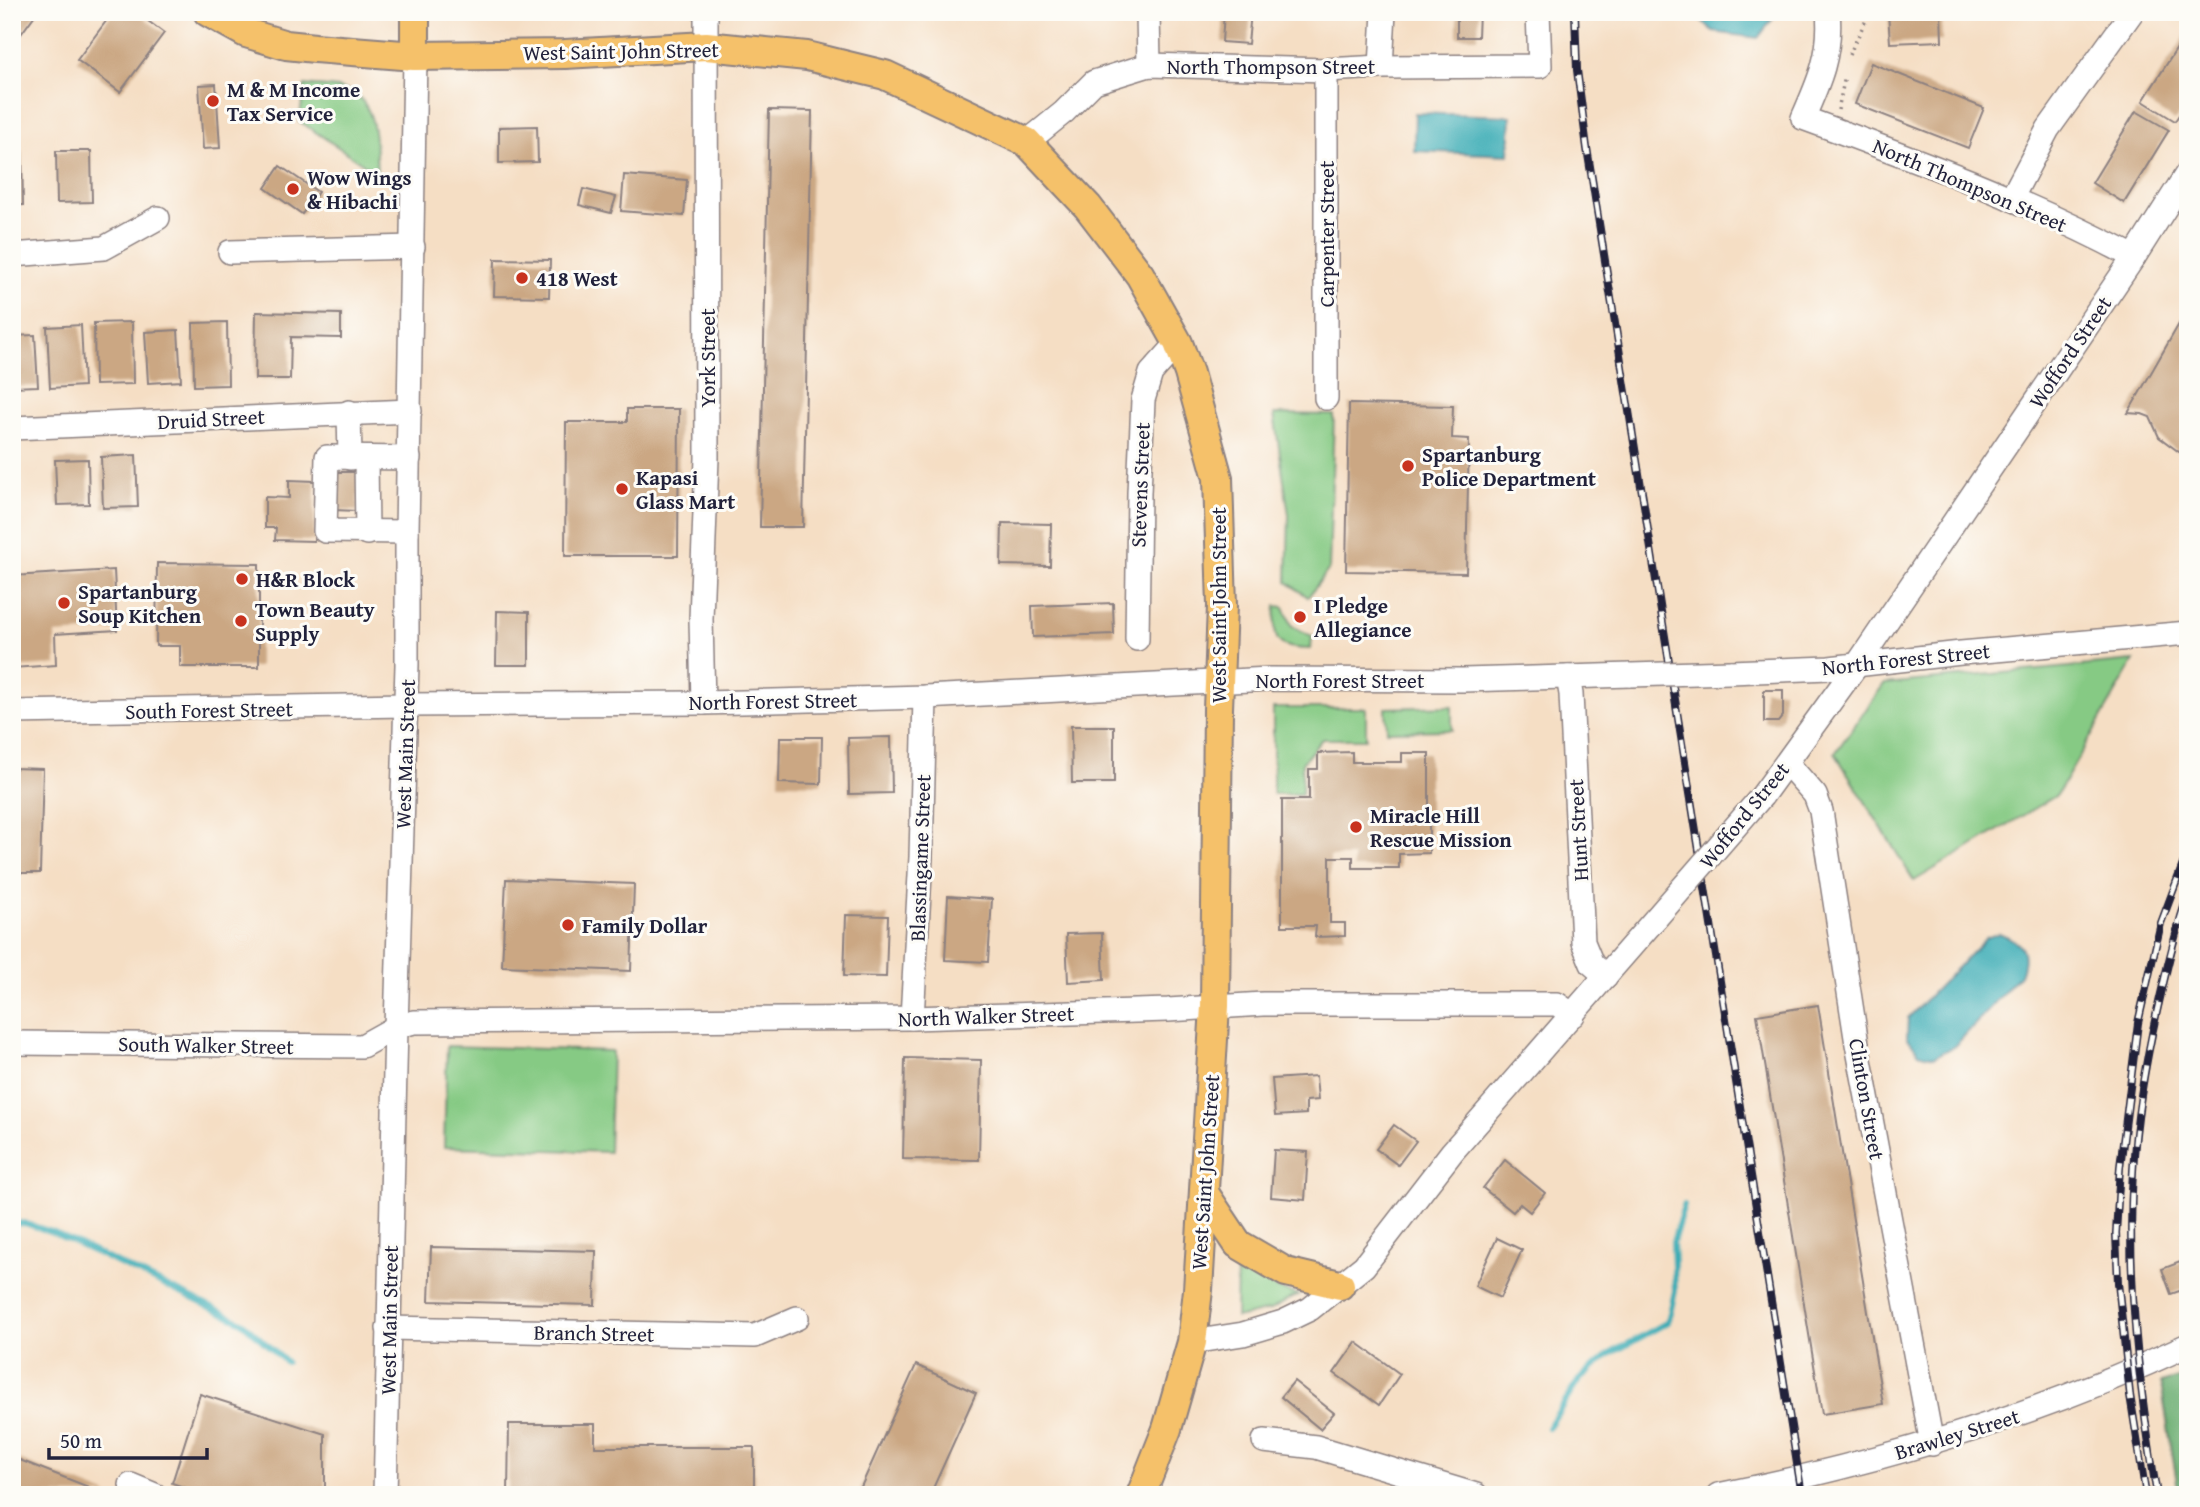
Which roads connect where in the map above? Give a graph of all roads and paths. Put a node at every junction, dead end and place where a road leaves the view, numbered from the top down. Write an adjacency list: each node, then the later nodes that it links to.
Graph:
1 (208, 12): 11 (main road, West Saint John Street)
2 (415, 12): 11 (main road, West Main Street)
3 (706, 12): 10 (street, York Street)
4 (1148, 12): 13 (street)
5 (1384, 12): 14 (street)
6 (1538, 12): 14 (street, North Thompson Street)
7 (1828, 12): 17 (street, North Thompson Street)
8 (1865, 12): 12 (path)
9 (2132, 12): 20 (street)
10 (706, 46): 11 (main road, West Saint John Street); 18 (main road, West Saint John Street); 41 (street, York Street)
11 (415, 56): 22 (street, West Main Street)
12 (1849, 57)
13 (1149, 65): 16 (street, North Thompson Street); 18 (street, North Thompson Street)
14 (1381, 67): 16 (street, North Thompson Street)
15 (1846, 68): 17 (path)
16 (1326, 70): 27 (street, Carpenter Street)
17 (1832, 129): 20 (street, North Thompson Street)
18 (1027, 142): 26 (main road, West Saint John Street)
19 (2188, 172): 25 (street, Wofford Street)
20 (2011, 199): 25 (street, North Thompson Street)
21 (158, 218): 24 (street)
22 (413, 247): 23 (street); 28 (street, West Main Street)
23 (230, 252)
24 (12, 255)
25 (2134, 257): 37 (street, Wofford Street)
26 (1178, 343): 36 (street, Stevens Street); 39 (main road, West Saint John Street)
27 (1326, 398)
28 (410, 411): 29 (street, Druid Street); 32 (street, West Main Street)
29 (349, 412): 30 (street, Druid Street); 31 (street)
30 (12, 428)
31 (358, 458): 32 (street); 34 (street); 34 (street)
32 (409, 458): 33 (street, West Main Street)
33 (407, 532): 34 (street); 42 (street, West Main Street)
34 (367, 533)
35 (2188, 633): 37 (street, North Forest Street)
36 (1137, 639)
37 (1857, 665): 38 (street, North Forest Street, bridge); 44 (street, Wofford Street)
38 (1568, 677): 39 (street, North Forest Street); 45 (street, Hunt Street)
39 (1218, 682): 40 (street, North Forest Street); 46 (main road, West Saint John Street)
40 (925, 697): 41 (street, North Forest Street); 48 (street, Blassingame Street)
41 (703, 703): 42 (street, North Forest Street)
42 (406, 705): 43 (street, South Forest Street); 49 (street, West Main Street)
43 (12, 712)
44 (1787, 764): 45 (street, Wofford Street, bridge); 58 (street, Clinton Street)
45 (1606, 976): 47 (street, Wofford Street)
46 (1215, 1006): 47 (street, North Walker Street); 48 (street, North Walker Street); 51 (main road, West Saint John Street)
47 (1573, 1015): 52 (street, Wofford Street)
48 (912, 1018): 49 (street, North Walker Street)
49 (396, 1027): 50 (street, South Walker Street); 54 (street, West Main Street)
50 (12, 1043)
51 (1204, 1193): 52 (main road); 55 (main road, West Saint John Street)
52 (1340, 1285): 55 (street, Wofford Street)
53 (796, 1318): 54 (street, Branch Street)
54 (388, 1328): 61 (street, West Main Street)
55 (1192, 1342): 62 (main road, West Saint John Street)
56 (2188, 1345): 58 (street, Brawley Street)
57 (1264, 1441): 63 (street)
58 (1932, 1444): 64 (street, Brawley Street)
59 (131, 1485): 60 (street)
60 (155, 1495)
61 (385, 1495)
62 (1141, 1495)
63 (1476, 1495)
64 (1718, 1495)

